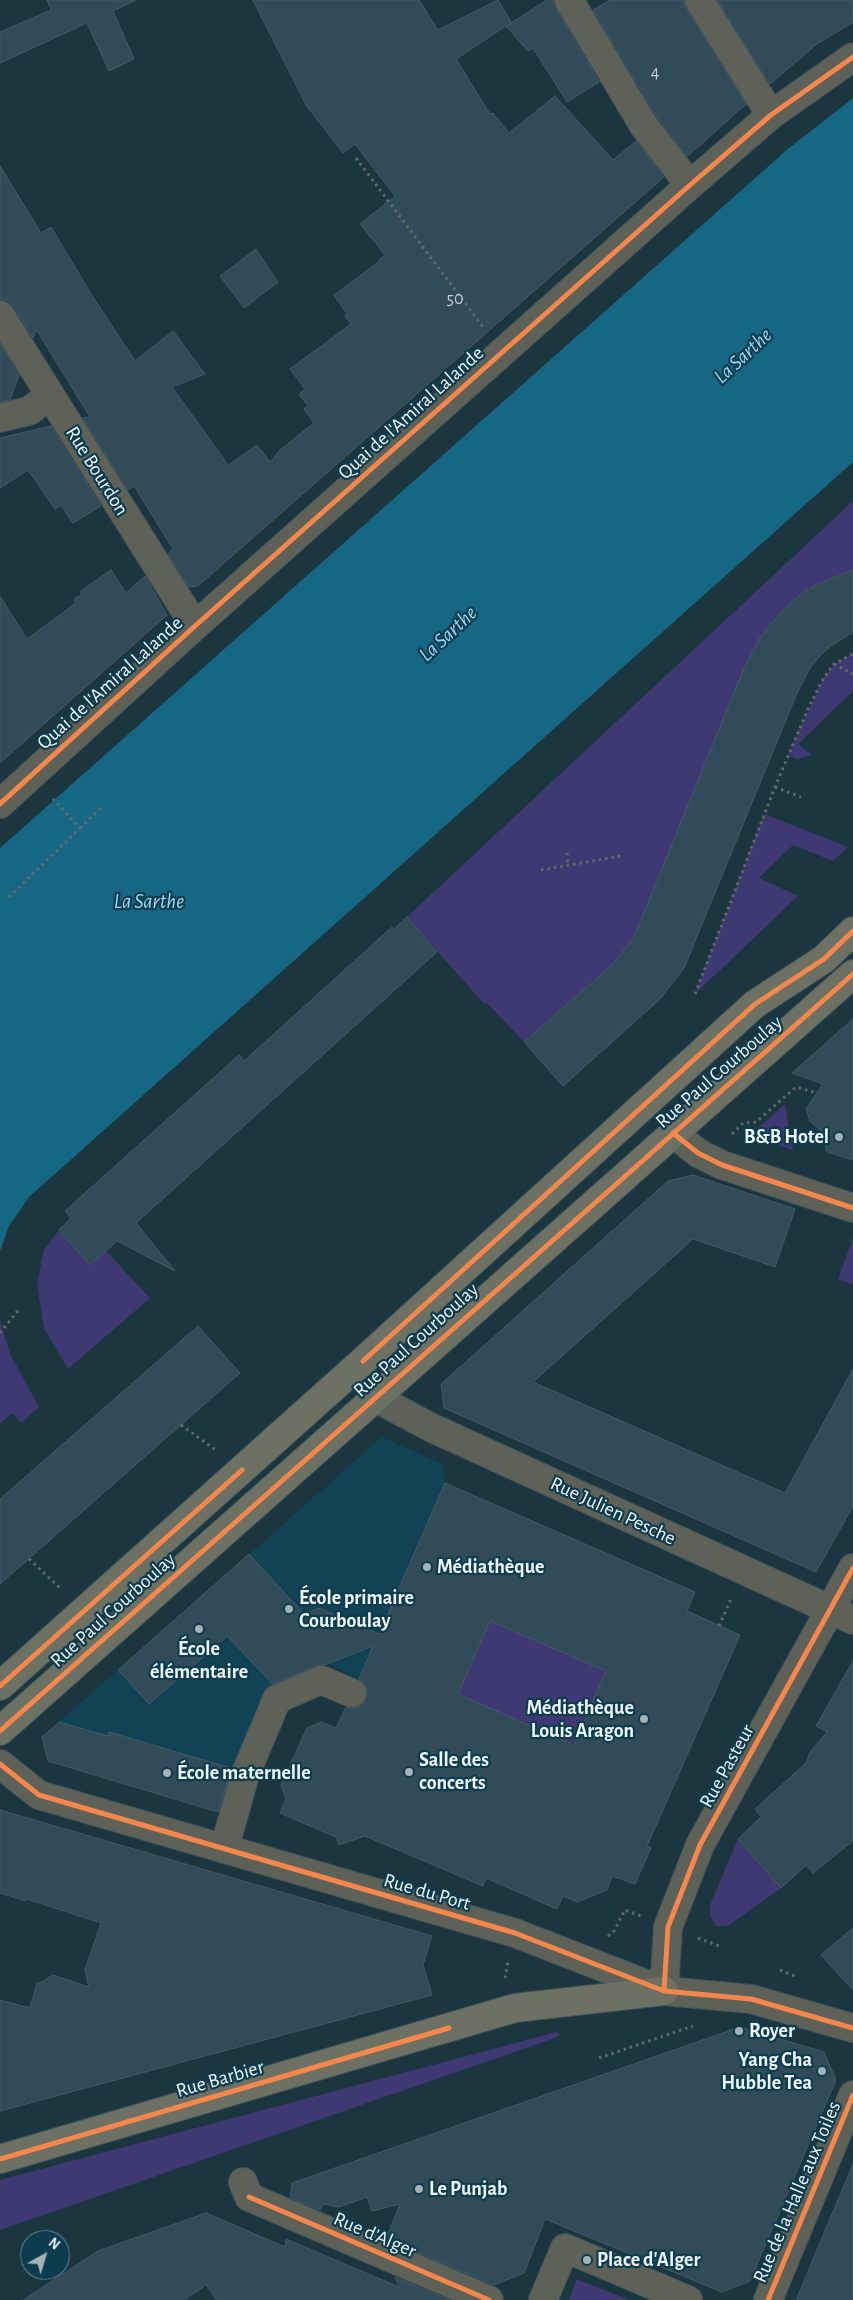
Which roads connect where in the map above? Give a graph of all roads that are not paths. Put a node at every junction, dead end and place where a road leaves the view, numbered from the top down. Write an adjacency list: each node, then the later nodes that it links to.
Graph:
1 (569, 0): 5 (street)
2 (700, 0): 4 (street)
3 (853, 56): 4 (street, Quai de l'Amiral Lalande)
4 (771, 115): 5 (street, Quai de l'Amiral Lalande)
5 (690, 185): 9 (street, Quai de l'Amiral Lalande)
6 (0, 315): 7 (street, Rue Bourdon)
7 (49, 396): 8 (street); 9 (street, Rue Bourdon)
8 (0, 418)
9 (195, 626): 10 (street, Quai de l'Amiral Lalande)
10 (0, 804)
11 (853, 932): 13 (main road, Rue Paul Courboulay)
12 (853, 974): 14 (main road, Rue Paul Courboulay)
13 (645, 1104): 14 (main road); 19 (main road, Rue Paul Courboulay)
14 (672, 1133): 15 (street); 16 (main road, Rue Paul Courboulay)
15 (853, 1208)
16 (374, 1397): 18 (street, Rue Julien Pesche); 21 (main road, Rue Paul Courboulay)
17 (853, 1568): 18 (street, Rue Pasteur)
18 (841, 1615): 24 (street, Rue Pasteur)
19 (0, 1686)
20 (352, 1694): 23 (street)
21 (0, 1730)
22 (0, 1764): 23 (street, Rue du Port)
23 (224, 1849): 24 (street, Rue du Port)
24 (664, 1991): 25 (street, Rue du Port); 27 (main road, Rue Barbier)
25 (853, 2028)
26 (853, 2095): 32 (street, Rue de la Halle aux Toiles)
27 (0, 2159)
28 (246, 2190): 29 (street, Rue d'Alger)
29 (489, 2300)
30 (543, 2300): 31 (street)
31 (688, 2300)
32 (768, 2300)

